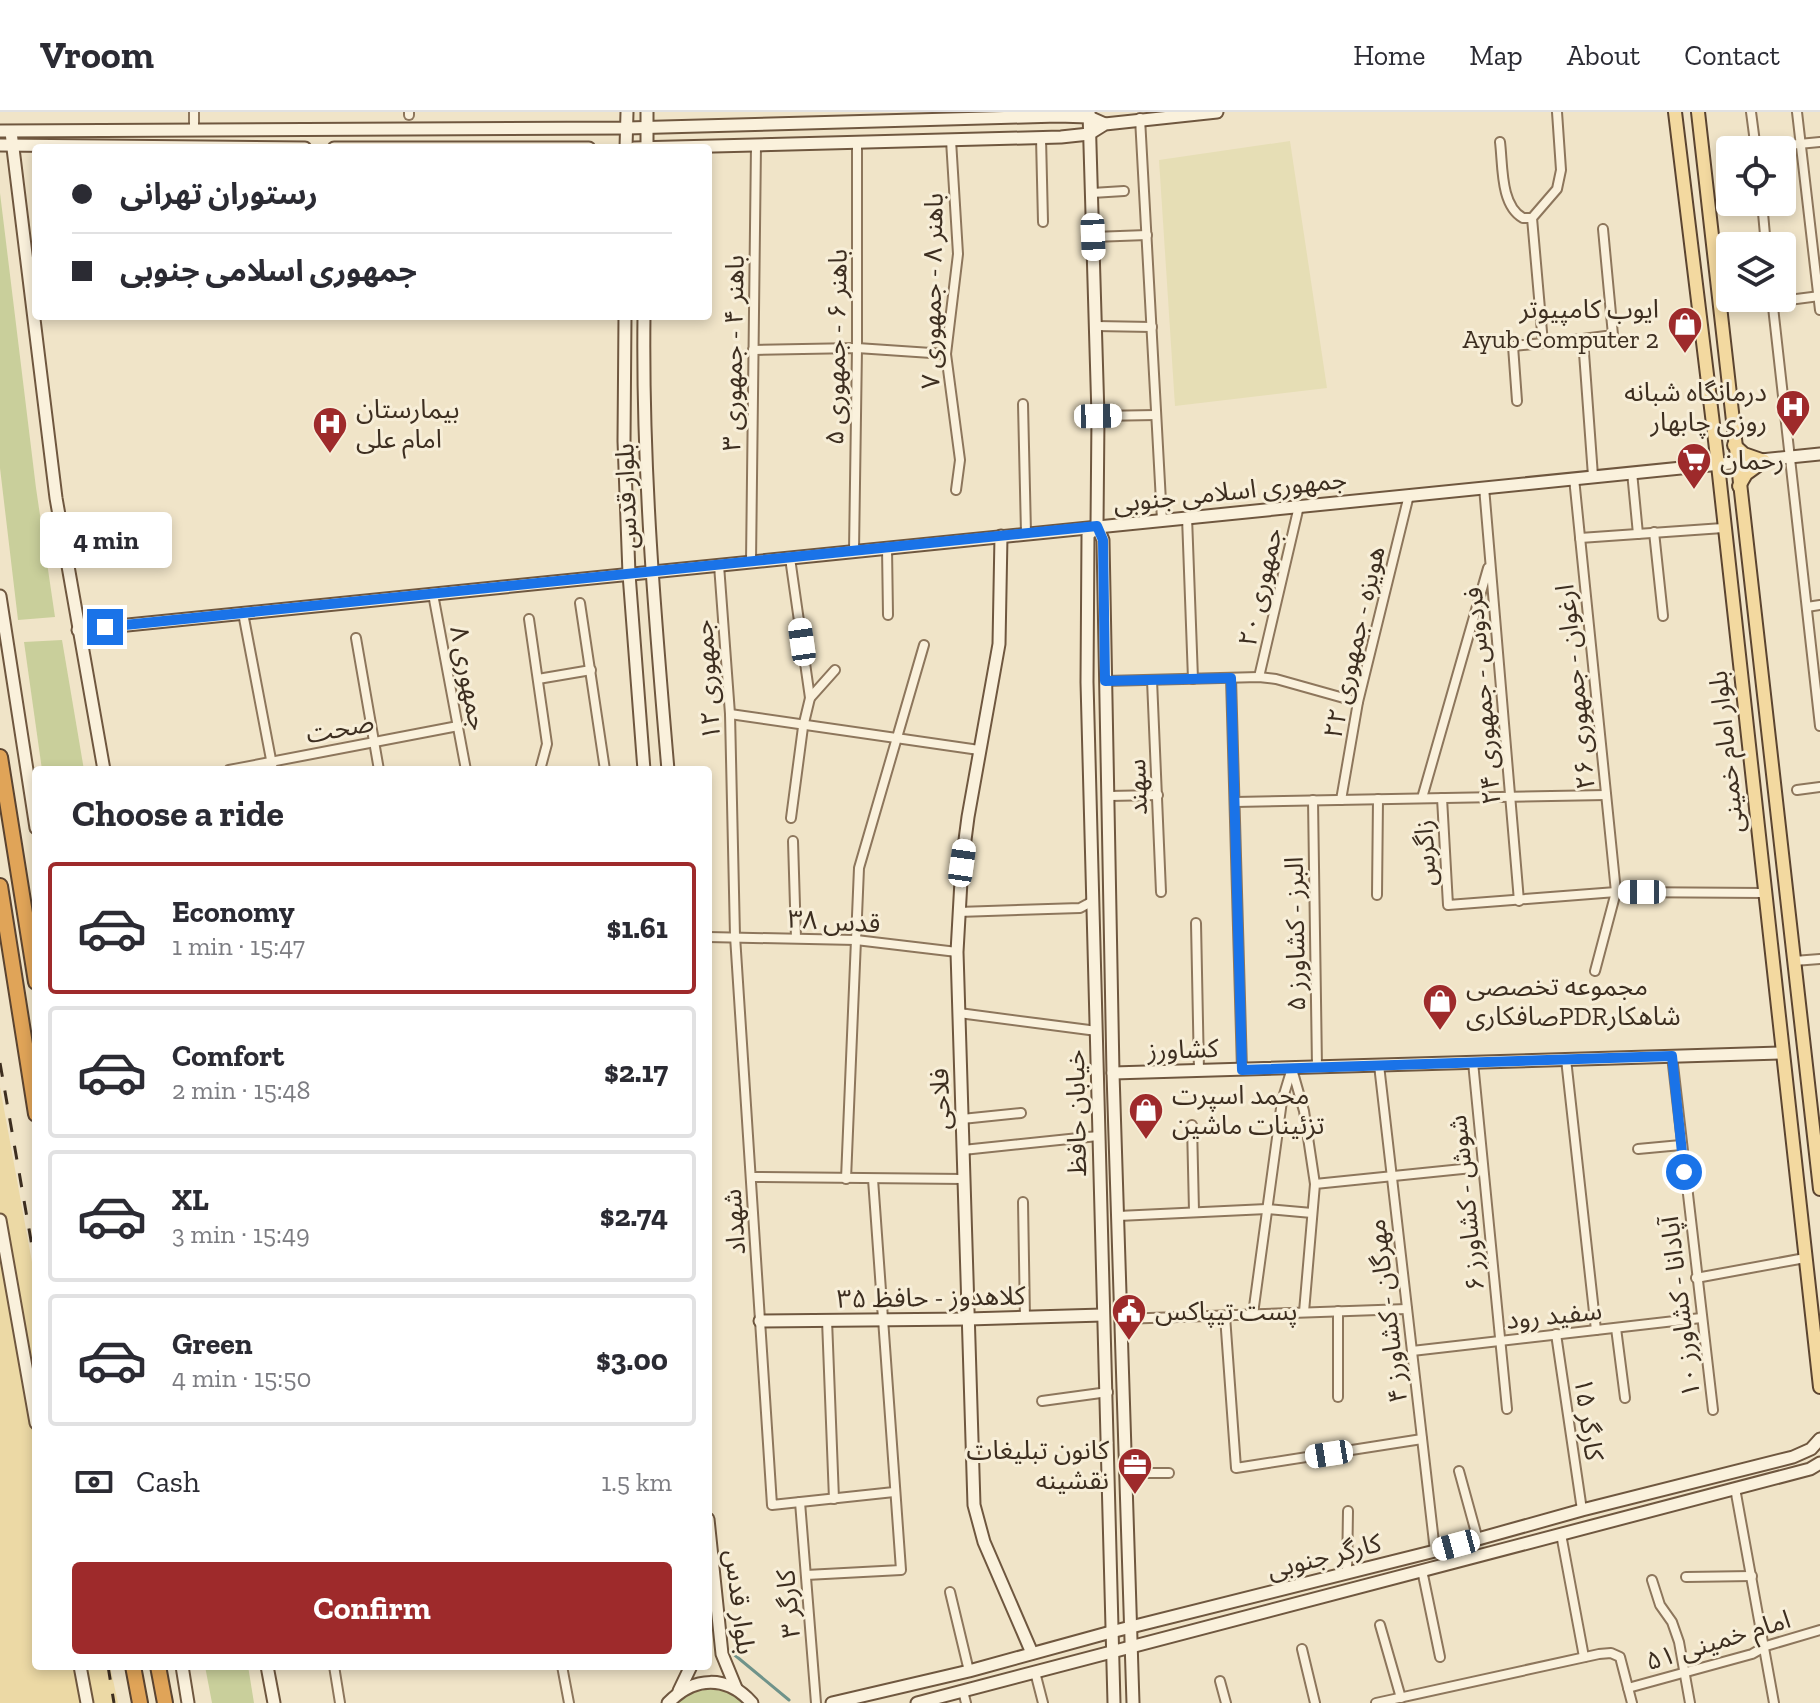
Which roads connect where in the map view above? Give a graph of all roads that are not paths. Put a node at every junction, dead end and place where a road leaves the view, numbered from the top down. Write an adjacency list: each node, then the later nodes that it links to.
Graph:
1 (194, 112): 16 (street)
2 (627, 112): 15 (main road)
3 (647, 112): 14 (main road)
4 (1217, 112): 11 (main road)
5 (1557, 112): 35 (street)
6 (1675, 112): 64 (main road, بلوار امام خمینی)
7 (1698, 112): 59 (main road, بلوار امام خمینی)
8 (1751, 112): 18 (street)
9 (1797, 112): 29 (street)
10 (1089, 114): 12 (main road); 13 (main road); 17 (main road, خیابان حافظ)
11 (1140, 118): 13 (main road); 38 (street)
12 (811, 123): 14 (main road); 28 (main road)
13 (1105, 124): 17 (main road)
14 (647, 127): 15 (main road); 27 (main road)
15 (627, 128): 16 (main road); 26 (main road)
16 (194, 129): 19 (main road)
17 (1089, 134): 20 (main road); 34 (main road, خیابان حافظ)
18 (1754, 136)
19 (6, 138): 25 (main road); 99 (main road)
20 (1041, 138): 21 (main road); 36 (street)
21 (951, 140): 24 (main road); 52 (street, باهنر ۸ - جمهوری ۷)
22 (1500, 142): 35 (street)
23 (1820, 142): 29 (street)
24 (857, 143): 28 (main road); 50 (street, باهنر ۶ - جمهوری ۵)
25 (185, 144)
26 (626, 144)
27 (647, 144)
28 (810, 144): 30 (main road)
29 (1801, 144): 31 (street); 40 (street)
30 (756, 145): 32 (main road); 51 (street, باهنر ۴ - جمهوری ۳)
31 (1796, 145)
32 (712, 146)
33 (1124, 191): 34 (street)
34 (1092, 193): 39 (main road, خیابان حافظ)
35 (1532, 218): 49 (street)
36 (1043, 222)
37 (1603, 229): 48 (street)
38 (1147, 235): 39 (street); 47 (street)
39 (1093, 237): 46 (main road, خیابان حافظ)
40 (1819, 296): 41 (street); 42 (street)
41 (1796, 298)
42 (1820, 310)
43 (1773, 312): 61 (street)
44 (625, 320): 57 (main road, بلوار قدس)
45 (644, 320): 58 (main road, بلوار قدس)
46 (1096, 326): 47 (street); 56 (main road, خیابان حافظ)
47 (1152, 327): 55 (street)
48 (1583, 339): 49 (street); 66 (street)
49 (1543, 343): 53 (street)
50 (857, 348): 51 (street); 52 (street); 83 (street, باهنر ۶ - جمهوری ۵)
51 (753, 350): 86 (street, باهنر ۴ - جمهوری ۳)
52 (946, 354): 70 (street, باهنر ۸ - جمهوری ۷)
53 (1517, 401)
54 (1023, 404): 78 (street)
55 (1156, 415): 56 (street); 74 (street)
56 (1098, 416): 75 (main road, خیابان حافظ)
57 (624, 441): 58 (main road); 89 (main road, بلوار قدس)
58 (645, 441): 88 (main road, بلوار قدس)
59 (1734, 445): 62 (main road); 63 (main road, بلوار امام خمینی)
60 (1820, 454): 61 (main road, جمهوری اسلامی جنوبی)
61 (1790, 457): 62 (main road, جمهوری اسلامی جنوبی); 94 (street)
62 (1764, 461): 63 (main road, جمهوری اسلامی جنوبی); 68 (main road)
63 (1737, 463): 64 (main road, جمهوری اسلامی جنوبی); 68 (main road, بلوار امام خمینی)
64 (1718, 465): 65 (main road, جمهوری اسلامی جنوبی); 76 (main road, بلوار امام خمینی)
65 (1632, 472): 66 (main road, جمهوری اسلامی جنوبی); 79 (street)
66 (1593, 476): 67 (main road, جمهوری اسلامی جنوبی)
67 (1574, 478): 69 (main road, جمهوری اسلامی جنوبی); 81 (street, ارغوان - جمهوری ۲۶)
68 (1739, 486): 161 (main road, بلوار امام خمینی)
69 (1484, 487): 71 (main road, جمهوری اسلامی جنوبی); 85 (street, فردوس - جمهوری ۲۴)
70 (956, 490)
71 (1409, 495): 72 (main road, جمهوری اسلامی جنوبی); 111 (street, هویزه - جمهوری ۲۲)
72 (1299, 506): 73 (main road, جمهوری اسلامی جنوبی); 104 (street, جمهوری ۲۰)
73 (1187, 517): 74 (main road, جمهوری اسلامی جنوبی); 107 (street)
74 (1162, 520): 75 (main road, جمهوری اسلامی جنوبی)
75 (1097, 526): 78 (main road, جمهوری اسلامی جنوبی); 109 (main road, خیابان حافظ); 148 (main road, خیابان حافظ)
76 (1723, 528): 77 (street); 146 (main road, بلوار امام خمینی)
77 (1654, 532): 79 (street); 97 (street)
78 (1026, 533): 80 (main road, جمهوری اسلامی جنوبی)
79 (1638, 534): 81 (street)
80 (1001, 536): 82 (main road, جمهوری اسلامی جنوبی); 118 (main road, فلاحی)
81 (1580, 538): 131 (street, ارغوان - جمهوری ۲۶)
82 (887, 548): 83 (main road, جمهوری اسلامی جنوبی); 96 (street)
83 (854, 551): 84 (main road, جمهوری اسلامی جنوبی)
84 (790, 558): 86 (main road, جمهوری اسلامی جنوبی); 110 (street)
85 (1490, 560): 133 (street, فردوس - جمهوری ۲۴); 134 (street)
86 (751, 562): 87 (main road, جمهوری اسلامی جنوبی)
87 (719, 565): 88 (main road, جمهوری اسلامی جنوبی); 112 (street, جمهوری ۱۲)
88 (651, 572): 89 (main road, جمهوری اسلامی جنوبی); 127 (main road, بلوار قدس)
89 (629, 574): 90 (main road, جمهوری اسلامی جنوبی); 126 (main road, بلوار قدس)
90 (433, 594): 95 (main road, جمهوری اسلامی جنوبی); 113 (street, جمهوری ۸)
91 (0, 596): 139 (main road)
92 (580, 603): 102 (street)
93 (1820, 605): 94 (street)
94 (1807, 607): 114 (street)
95 (243, 613): 99 (main road, جمهوری اسلامی جنوبی); 121 (street)
96 (888, 615)
97 (1663, 616)
98 (529, 619): 106 (street)
99 (78, 630): 120 (main road)
100 (356, 638): 117 (street)
101 (924, 645): 116 (street)
102 (591, 670): 106 (street); 125 (street)
103 (835, 670): 110 (street)
104 (1259, 677): 105 (street); 111 (street)
105 (1231, 678): 107 (street); 140 (street)
106 (538, 679): 124 (street)
107 (1193, 679): 108 (street)
108 (1152, 680): 109 (street); 130 (street, سهند)
109 (1105, 681): 132 (main road, خیابان حافظ)
110 (810, 698): 115 (street)
111 (1358, 702): 138 (street, هویزه - جمهوری ۲۲)
112 (730, 714): 115 (street); 152 (street, جمهوری ۱۲)
113 (458, 726): 117 (street, صحت); 123 (street, جمهوری ۸)
114 (1820, 726)
115 (803, 727): 116 (street); 141 (street)
116 (898, 739): 118 (street); 155 (street)
117 (374, 742): 121 (street, صحت); 122 (street)
118 (979, 750): 150 (main road, فلاحی)
119 (0, 757): 159 (highway)
120 (103, 766)
121 (272, 766)
122 (378, 766)
123 (465, 766)
124 (541, 766)
125 (604, 766)
126 (644, 766)
127 (668, 766)
128 (1820, 787): 129 (street)
129 (1797, 790)
130 (1158, 795): 132 (street); 144 (street, سهند)
131 (1606, 795): 133 (street); 145 (street, ارغوان - جمهوری ۲۶)
132 (1109, 796): 158 (main road, خیابان حافظ)
133 (1510, 797): 135 (street); 149 (street, فردوس - جمهوری ۲۴)
134 (1422, 798): 135 (street); 136 (street)
135 (1442, 798): 149 (street, زاگرس)
136 (1378, 799): 138 (street); 147 (street)
137 (1313, 800): 138 (street); 140 (street); 170 (street, البرز - کشاورز ۵)
138 (1341, 800)
139 (32, 802)
140 (1235, 802): 172 (street)
141 (791, 818)
142 (793, 841): 154 (street)
143 (0, 886): 175 (highway)
144 (1161, 892)
145 (1616, 892): 146 (street); 149 (street); 162 (street)
146 (1764, 893): 165 (main road, بلوار امام خمینی)
147 (1377, 895)
148 (1093, 901): 150 (street); 157 (main road, خیابان حافظ)
149 (1519, 901)
150 (958, 912): 156 (main road, فلاحی)
151 (1196, 923): 173 (street)
152 (735, 936): 153 (street, قدس ۳۸); 154 (street, قدس ۳۸); 185 (street, شهداد)
153 (712, 937)
154 (796, 938): 155 (street, قدس ۳۸)
155 (856, 940): 156 (street, قدس ۳۸); 188 (street)
156 (957, 952): 163 (main road, فلاحی)
157 (1094, 956): 158 (main road); 164 (main road, خیابان حافظ)
158 (1112, 956): 174 (main road, خیابان حافظ)
159 (32, 957)
160 (1820, 959): 161 (street)
161 (1794, 961): 192 (main road, بلوار امام خمینی)
162 (1595, 971)
163 (959, 1013): 164 (street); 177 (main road, فلاحی)
164 (1097, 1031): 179 (main road, خیابان حافظ)
165 (1783, 1053): 166 (main road, کشاورز); 199 (main road, بلوار امام خمینی)
166 (1672, 1056): 167 (main road, کشاورز); 180 (street, آپادانا - کشاورز ۱۰)
167 (1566, 1059): 168 (main road, کشاورز); 215 (street)
168 (1473, 1062): 169 (main road, کشاورز); 183 (street, شوش - کشاورز ۶)
169 (1379, 1065): 170 (main road, کشاورز); 184 (street, مهرگان - کشاورز ۴)
170 (1317, 1067): 171 (main road, کشاورز)
171 (1292, 1068): 172 (main road, کشاورز); 191 (street); 194 (street)
172 (1242, 1070): 173 (main road, کشاورز)
173 (1199, 1071): 174 (main road, کشاورز)
174 (1113, 1073): 187 (main road, خیابان حافظ)
175 (32, 1091)
176 (1021, 1113): 177 (street)
177 (962, 1119): 182 (main road, فلاحی)
178 (1192, 1125): 195 (street)
179 (1098, 1136): 182 (street); 186 (main road, خیابان حافظ)
180 (1681, 1145): 181 (street); 200 (street, آپادانا - کشاورز ۱۰)
181 (1638, 1149)
182 (963, 1150): 190 (main road, فلاحی)
183 (1482, 1167): 184 (street); 217 (street, شوش - کشاورز ۶)
184 (1392, 1176): 191 (street); 201 (street, مهرگان - کشاورز ۴)
185 (751, 1177): 188 (street); 213 (street, شهداد)
186 (1099, 1178): 187 (main road); 205 (main road, خیابان حافظ)
187 (1117, 1178): 197 (main road, خیابان حافظ)
188 (846, 1179): 189 (street)
189 (873, 1179): 190 (street); 209 (street)
190 (964, 1179): 210 (main road, فلاحی)
191 (1315, 1184): 196 (street)
192 (1820, 1189)
193 (1023, 1202): 207 (street)
194 (1267, 1209): 195 (street); 196 (street); 204 (street)
195 (1194, 1211): 197 (street)
196 (1312, 1213): 203 (street)
197 (1118, 1216): 211 (main road, خیابان حافظ)
198 (0, 1220): 223 (main road)
199 (1805, 1258): 200 (street); 219 (main road, بلوار امام خمینی)
200 (1696, 1278): 208 (street, آپادانا - کشاورز ۱۰)
201 (1407, 1309): 202 (street); 218 (street, مهرگان - کشاورز ۴)
202 (1338, 1311): 203 (street); 221 (street)
203 (1304, 1312): 204 (street)
204 (1253, 1314): 206 (street)
205 (1103, 1315): 207 (main road, کلاهدوز - حافظ ۳۵); 220 (main road, خیابان حافظ)
206 (1225, 1316): 211 (street); 227 (street)
207 (1025, 1318): 210 (main road, کلاهدوز - حافظ ۳۵)
208 (1701, 1318): 214 (street, سفید رود); 226 (street, آپادانا - کشاورز ۱۰)
209 (884, 1319): 210 (main road, کلاهدوز - حافظ ۳۵); 212 (main road, کلاهدوز - حافظ ۳۵); 234 (street)
210 (968, 1319): 259 (main road, فلاحی)
211 (1121, 1319): 231 (main road, خیابان حافظ)
212 (827, 1320): 213 (main road, کلاهدوز - حافظ ۳۵); 235 (street)
213 (760, 1321): 236 (street, شهداد)
214 (1616, 1328): 215 (street, سفید رود); 222 (street)
215 (1596, 1330): 216 (street, سفید رود)
216 (1556, 1334): 217 (street, سفید رود); 237 (street, کارگر ۱۵)
217 (1500, 1341): 218 (street, سفید رود); 225 (street, شوش - کشاورز ۶)
218 (1412, 1351): 227 (street, مهرگان - کشاورز ۴)
219 (1820, 1387)
220 (1108, 1392): 224 (street); 254 (main road, خیابان حافظ)
221 (1338, 1397)
222 (1625, 1398)
223 (32, 1400)
224 (1042, 1401)
225 (1507, 1409)
226 (1713, 1410)
227 (1422, 1439): 242 (street, مهرگان - کشاورز ۴)
228 (1820, 1439): 237 (main road, کارگر جنوبی)
229 (1820, 1463): 233 (main road, کارگر جنوبی)
230 (1459, 1471): 241 (street)
231 (1126, 1473): 232 (street); 252 (main road, خیابان حافظ)
232 (1169, 1473)
233 (1735, 1488): 239 (main road, کارگر جنوبی); 247 (street)
234 (894, 1492): 235 (street); 246 (street)
235 (834, 1499): 236 (street)
236 (800, 1502): 246 (street, کارگر ۳)
237 (1582, 1510): 239 (main road); 241 (main road, کارگر جنوبی)
238 (1348, 1511): 245 (street)
239 (1586, 1528): 240 (main road, کارگر جنوبی)
240 (1561, 1534): 244 (main road, کارگر جنوبی); 261 (street)
241 (1478, 1540): 242 (main road, کارگر جنوبی)
242 (1435, 1551): 245 (main road, کارگر جنوبی)
243 (712, 1558): 274 (main road, بلوار قدس)
244 (1422, 1570): 256 (main road, کارگر جنوبی); 260 (street)
245 (1347, 1573): 252 (main road, کارگر جنوبی)
246 (806, 1575): 288 (street, کارگر ۳)
247 (1752, 1576): 248 (street); 255 (street)
248 (1686, 1577)
249 (1652, 1580): 272 (street)
250 (950, 1592): 270 (street)
251 (1380, 1625): 278 (street)
252 (1131, 1628): 254 (main road, کارگر جنوبی); 256 (main road, خیابان حافظ)
253 (1820, 1630): 255 (street, امام خمینی ۵۱)
254 (1111, 1632): 258 (main road, خیابان حافظ); 259 (main road, کارگر جنوبی)
255 (1766, 1646): 272 (street, امام خمینی ۵۱); 299 (street)
256 (1131, 1647): 258 (main road, کارگر جنوبی); 293 (main road, خیابان حافظ)
257 (1302, 1649): 295 (street)
258 (1111, 1651): 271 (main road, کارگر جنوبی); 292 (main road, خیابان حافظ)
259 (1032, 1653): 270 (main road, کارگر جنوبی)
260 (1440, 1657)
261 (1584, 1657): 275 (street); 278 (street)
262 (81, 1670): 279 (main road)
263 (134, 1670): 280 (highway)
264 (159, 1670): 281 (highway)
265 (183, 1670): 282 (main road)
266 (268, 1670): 283 (main road)
267 (335, 1670): 284 (street)
268 (563, 1670): 285 (street)
269 (689, 1670): 276 (main road)
270 (969, 1671): 289 (main road, کارگر جنوبی)
271 (1035, 1672): 277 (main road, کارگر جنوبی); 291 (street)
272 (1686, 1674): 275 (street, امام خمینی ۵۱); 298 (street)
273 (1220, 1681): 294 (street)
274 (736, 1688): 276 (main road); 287 (main road)
275 (1628, 1688): 297 (street)
276 (679, 1692): 286 (main road)
277 (964, 1697): 290 (main road, کارگر جنوبی)
278 (1401, 1698): 296 (street)
279 (87, 1703)
280 (140, 1703)
281 (165, 1703)
282 (188, 1703)
283 (274, 1703)
284 (340, 1703)
285 (569, 1703)
286 (668, 1703)
287 (752, 1703)
288 (816, 1703)
289 (832, 1703)
290 (917, 1703)
291 (1043, 1703)
292 (1114, 1703)
293 (1133, 1703)
294 (1226, 1703)
295 (1315, 1703)
296 (1376, 1703)
297 (1632, 1703)
298 (1690, 1703)
299 (1774, 1703)

